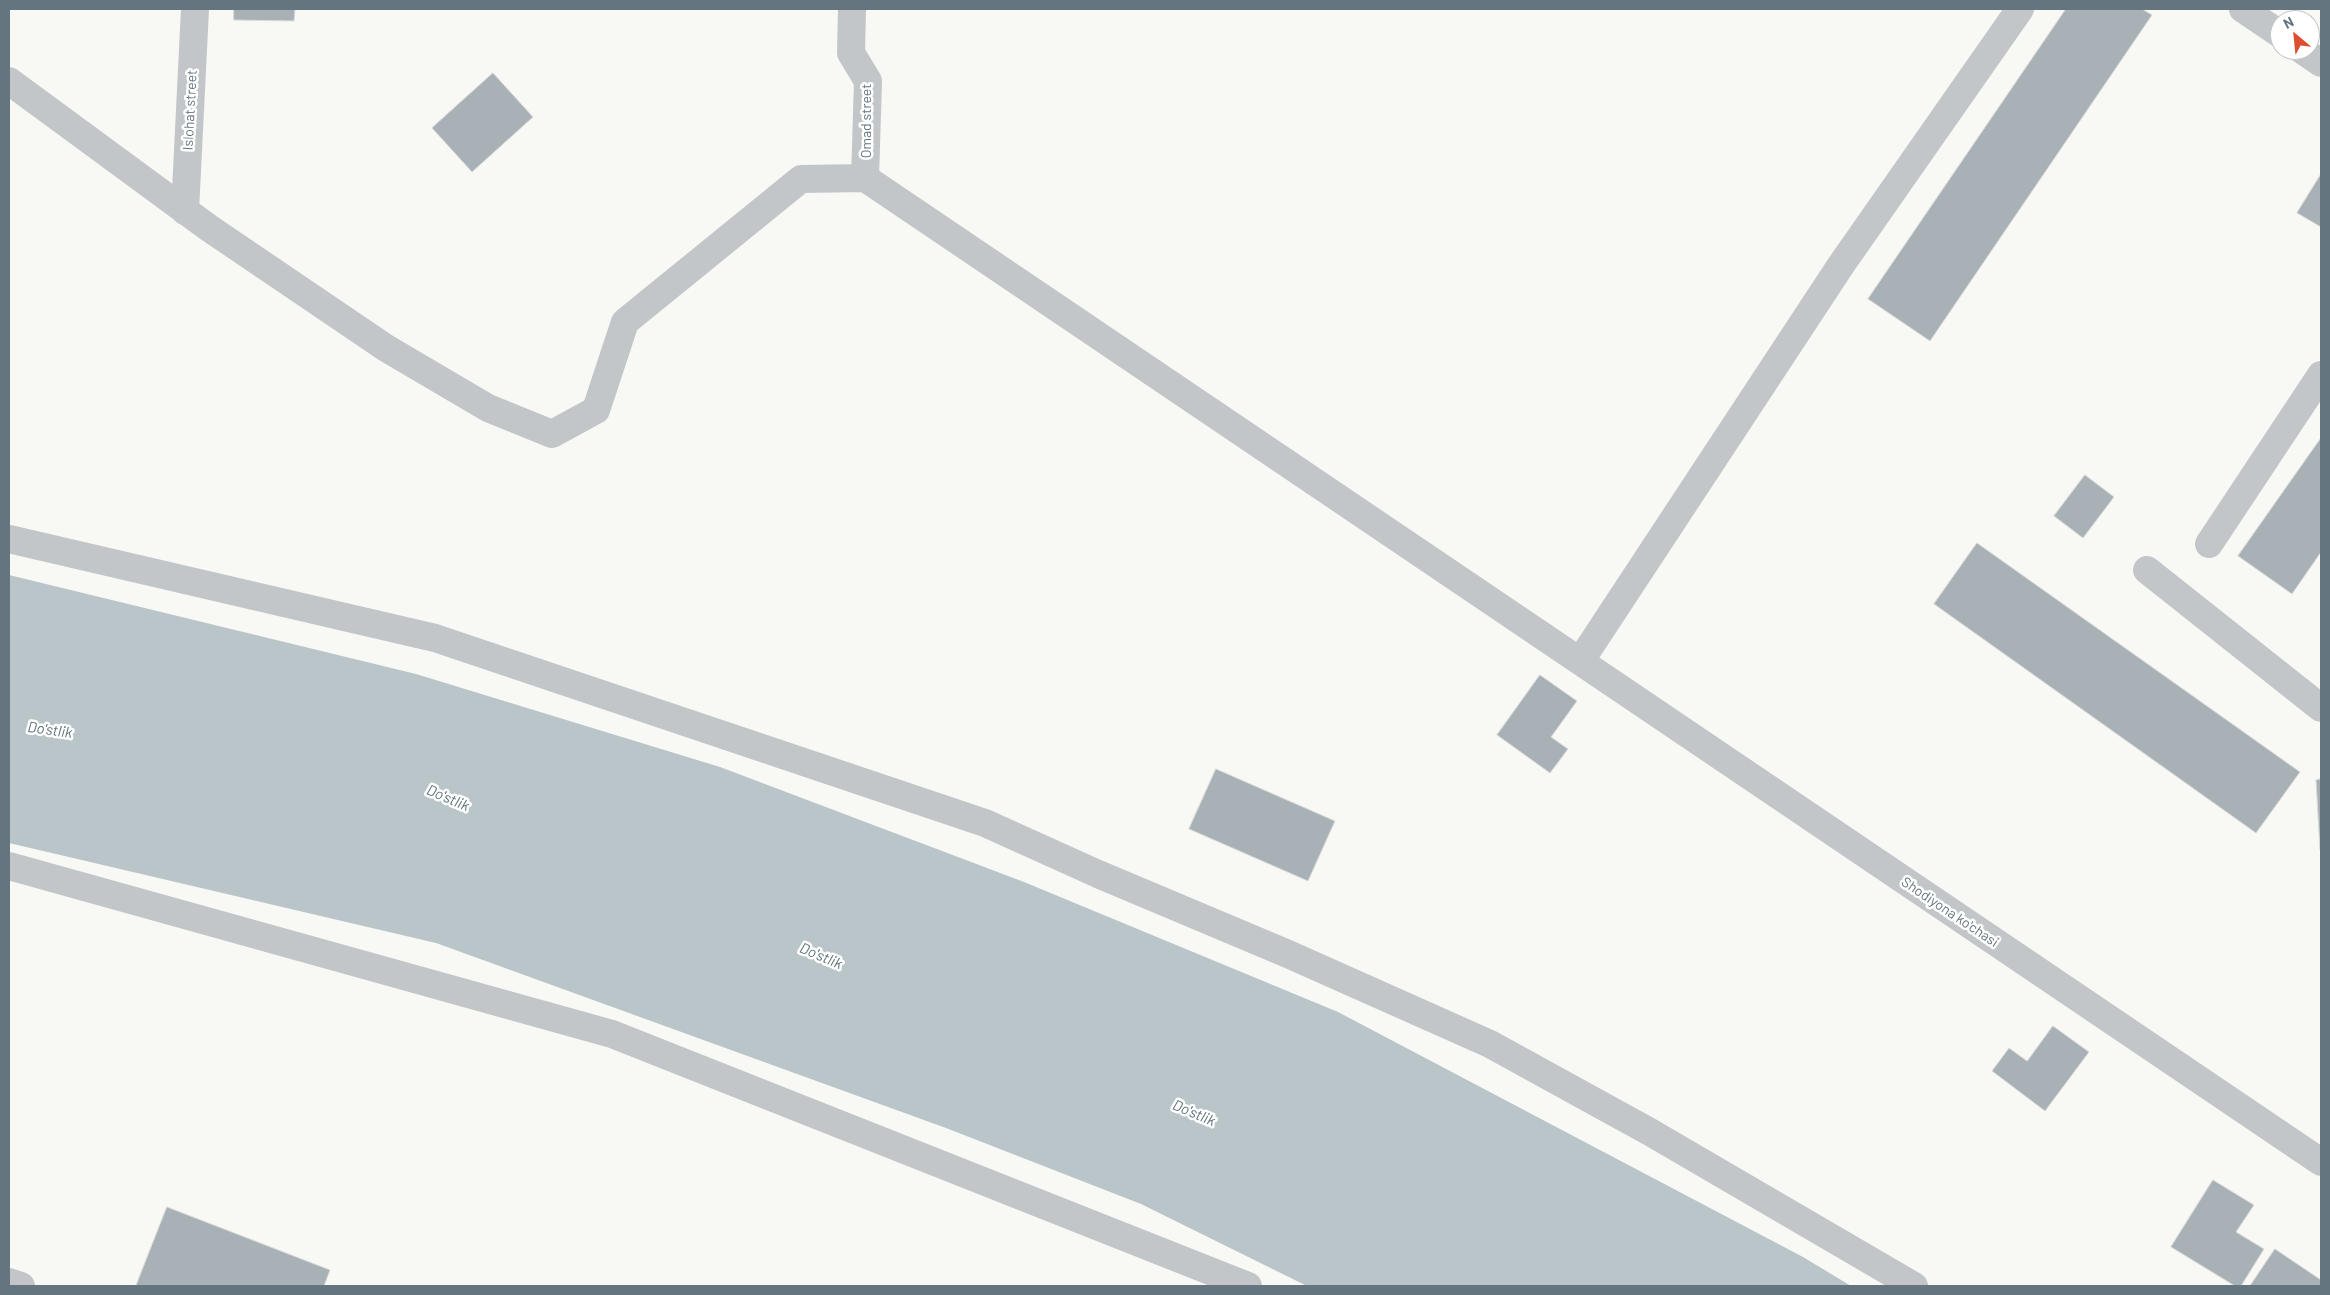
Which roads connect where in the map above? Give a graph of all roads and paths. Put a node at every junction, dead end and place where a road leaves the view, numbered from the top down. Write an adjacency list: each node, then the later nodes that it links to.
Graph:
1 (195, 9): 8 (street, Islohat street)
2 (852, 9): 7 (street, Omad street)
3 (2020, 9): 13 (street)
4 (2243, 9): 5 (street)
5 (2270, 27)
6 (9, 81): 8 (street)
7 (865, 178): 8 (street); 13 (street, Shodiyona ko'chasi)
8 (185, 211)
9 (2321, 375): 11 (street)
10 (9, 539): 20 (street)
11 (2209, 544)
12 (2147, 570): 14 (street)
13 (1581, 660): 16 (street, Shodiyona ko'chasi)
14 (2321, 708)
15 (9, 866): 19 (street)
16 (2321, 1162)
17 (9, 1282): 18 (street)
18 (21, 1286)
19 (1248, 1286)
20 (1914, 1286)

